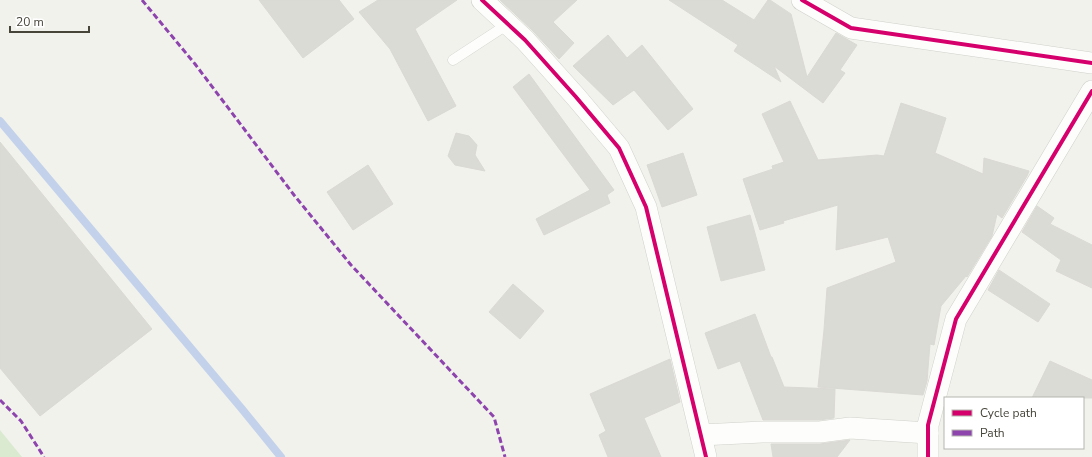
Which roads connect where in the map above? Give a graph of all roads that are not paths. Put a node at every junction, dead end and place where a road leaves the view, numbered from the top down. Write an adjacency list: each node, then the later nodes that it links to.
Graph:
1 (482, 0): 3 (street)
2 (802, 0): 5 (street)
3 (508, 24): 4 (lane); 8 (street)
4 (453, 60)
5 (1092, 63)
6 (1092, 90): 7 (street)
7 (928, 433): 8 (street); 10 (street)
8 (701, 435): 9 (street)
9 (706, 457)
10 (928, 457)

